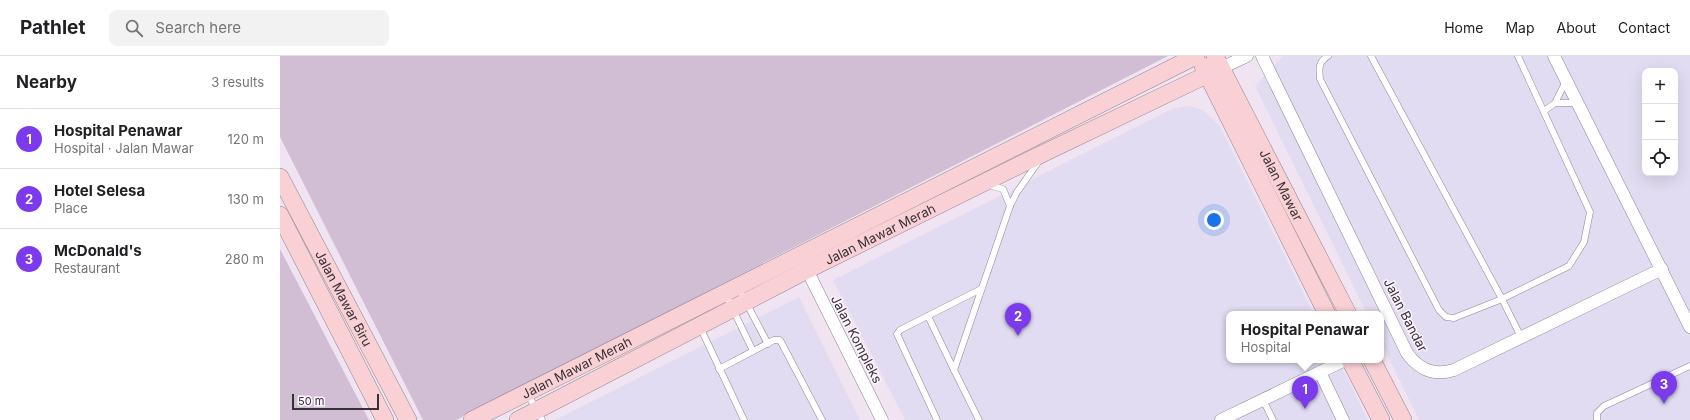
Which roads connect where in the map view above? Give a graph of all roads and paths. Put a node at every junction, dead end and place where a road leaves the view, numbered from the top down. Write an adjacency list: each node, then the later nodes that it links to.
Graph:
1 (1197, 56): 8 (street, Jalan Mawar); 21 (street, Jalan Mawar Merah)
2 (1247, 56): 8 (street, Jalan Mawar Merah)
3 (1262, 56): 29 (street, Jalan Bandar)
4 (1328, 56): 22 (lane)
5 (1370, 56): 22 (lane)
6 (1518, 56): 12 (lane)
7 (1554, 56): 9 (street)
8 (1215, 67): 13 (street, Jalan Mawar Merah); 24 (street, Jalan Mawar); 25 (street, Jalan Mawar)
9 (1566, 80): 10 (lane); 11 (street)
10 (1555, 103): 11 (lane); 12 (lane)
11 (1578, 103): 18 (street)
12 (1544, 111): 22 (lane)
13 (1046, 152): 15 (street, Jalan Mawar Merah); 16 (lane)
14 (280, 177): 43 (street, Jalan Mawar Biru)
15 (984, 183): 16 (lane); 19 (street, Jalan Mawar Merah)
16 (1010, 206): 20 (lane)
17 (280, 215): 42 (street, Jalan Mawar Biru)
18 (1662, 269): 28 (street); 29 (street, Jalan Bandar)
19 (807, 270): 23 (street, Jalan Mawar Merah); 48 (street, Jalan Kompleks)
20 (981, 289): 26 (lane); 37 (lane)
21 (732, 290): 23 (lane); 23 (lane); 39 (street, Jalan Mawar Merah)
22 (1502, 298): 29 (lane)
23 (740, 306): 27 (street, Jalan Mawar Merah); 30 (lane); 31 (lane)
24 (1326, 311)
25 (1346, 311)
26 (928, 316): 37 (lane); 49 (lane)
27 (700, 327): 36 (lane); 41 (street, Jalan Mawar Merah)
28 (1690, 327)
29 (1521, 337)
30 (768, 344): 31 (lane); 47 (lane)
31 (753, 351): 36 (lane)
32 (1339, 363): 38 (street)
33 (1352, 363): 54 (street)
34 (1374, 363): 55 (street)
35 (1690, 366): 56 (lane)
36 (718, 369): 46 (lane)
37 (954, 370): 50 (lane)
38 (1320, 372): 40 (street); 53 (street)
39 (527, 393): 41 (lane); 44 (street, Jalan Mawar Merah)
40 (1263, 400): 51 (street); 52 (lane)
41 (539, 415): 45 (street, Jalan Mawar Merah)
42 (385, 420)
43 (408, 420)
44 (472, 420)
45 (518, 420)
46 (744, 420)
47 (822, 420)
48 (882, 420)
49 (937, 420)
50 (979, 420)
51 (1221, 420)
52 (1273, 420)
53 (1343, 420)
54 (1381, 420)
55 (1403, 420)
56 (1597, 420)

